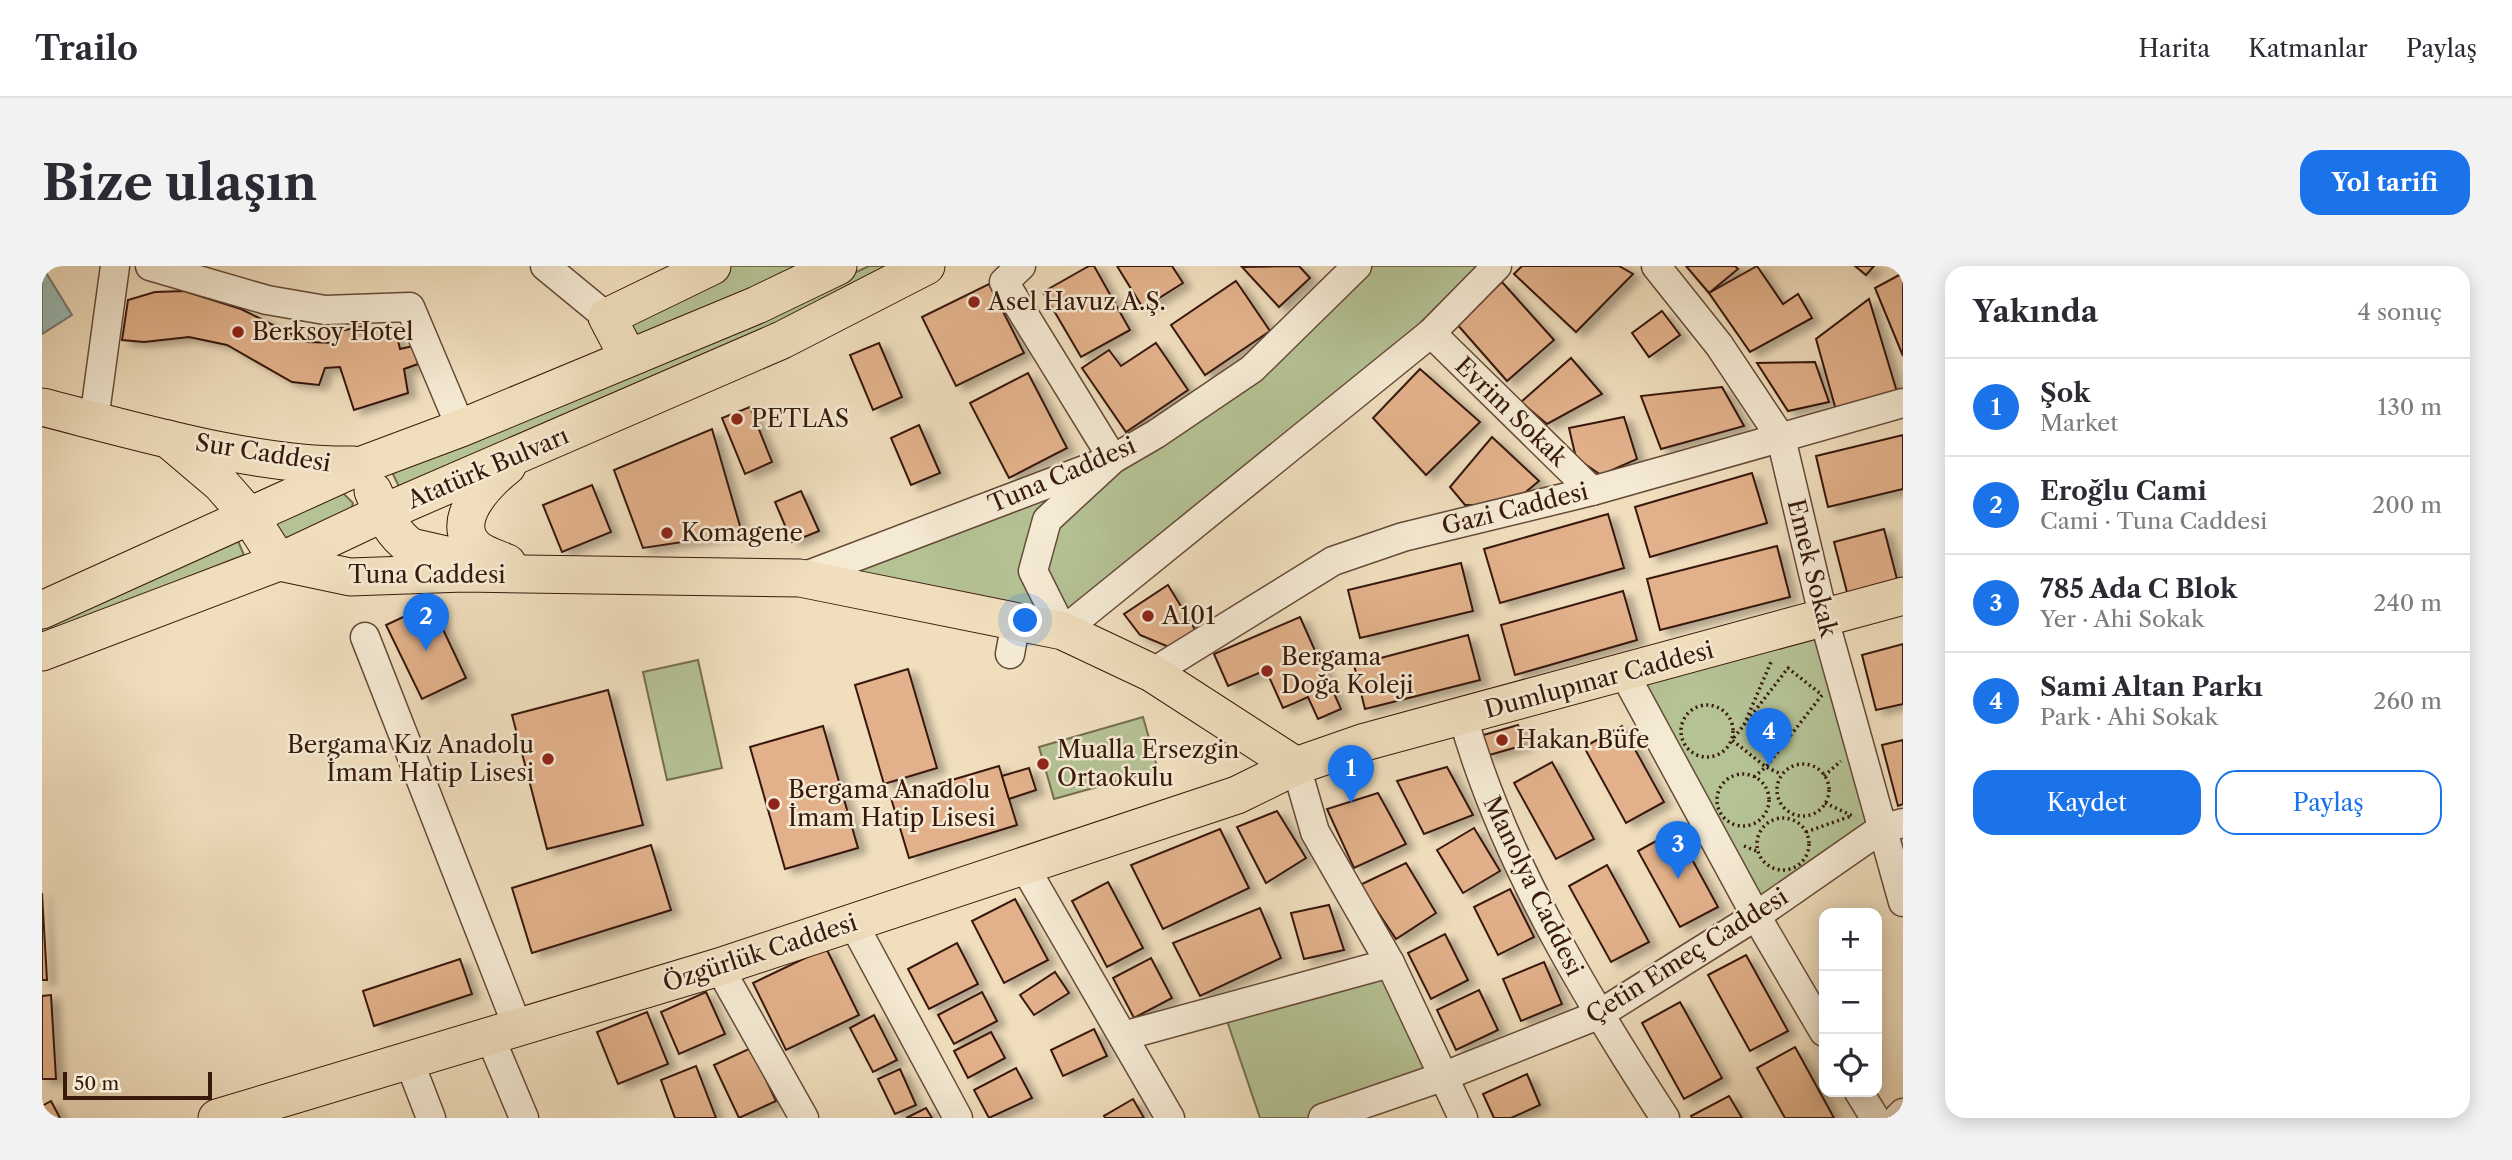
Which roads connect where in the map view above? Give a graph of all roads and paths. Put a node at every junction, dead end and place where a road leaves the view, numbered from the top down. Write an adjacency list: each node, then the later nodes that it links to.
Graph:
1 (115, 266): 16 (street)
2 (150, 266): 17 (street)
3 (545, 266): 11 (street)
4 (712, 266): 11 (main road)
5 (838, 266): 13 (main road, Atatürk Bulvarı)
6 (926, 266): 20 (main road, Atatürk Bulvarı)
7 (1021, 266): 21 (street)
8 (1357, 266): 21 (street, Tuna Caddesi)
9 (1497, 266): 12 (street)
10 (1656, 266): 19 (street, Emek Sokak)
11 (607, 317): 13 (main road)
12 (1431, 333): 23 (street, Evrim Sokak); 33 (street)
13 (628, 357): 17 (main road, Atatürk Bulvarı)
14 (1903, 403): 19 (street, Gazi Caddesi)
15 (42, 407): 16 (main road, Sur Caddesi)
16 (94, 420): 18 (main road, Sur Caddesi)
17 (461, 428): 22 (main road, Atatürk Bulvarı)
18 (165, 436): 22 (main road, Sur Caddesi); 25 (main road, Sur Caddesi)
19 (1781, 438): 23 (street, Gazi Caddesi); 31 (street, Emek Sokak)
20 (529, 449): 24 (main road, Atatürk Bulvarı); 27 (main road)
21 (1113, 459): 28 (street, Tuna Caddesi); 33 (street)
22 (362, 465): 24 (main road, Tuna Caddesi); 25 (main road, Atatürk Bulvarı)
23 (1592, 491): 36 (street, Gazi Caddesi)
24 (383, 513): 26 (main road, Atatürk Bulvarı); 27 (main road, Tuna Caddesi)
25 (250, 517): 26 (main road, Sur Caddesi); 30 (main road, Atatürk Bulvarı)
26 (279, 562): 27 (main road, Tuna Caddesi); 35 (main road, Atatürk Bulvarı)
27 (534, 576): 28 (main road, Tuna Caddesi)
28 (800, 578): 33 (main road, Tuna Caddesi)
29 (1903, 596): 31 (main road, Dumlupınar Caddesi)
30 (42, 610)
31 (1824, 619): 32 (main road, Dumlupınar Caddesi); 50 (street, Emek Sokak)
32 (1785, 629): 37 (main road, Dumlupınar Caddesi); 39 (path)
33 (1063, 631): 36 (main road, Tuna Caddesi)
34 (365, 637): 61 (street)
35 (42, 652)
36 (1152, 673): 41 (main road, Tuna Caddesi)
37 (1624, 673): 38 (main road, Dumlupınar Caddesi); 55 (street)
38 (1463, 717): 41 (main road, Dumlupınar Caddesi); 59 (street, Manolya Caddesi)
39 (1744, 725): 40 (path); 42 (path)
40 (1732, 740): 40 (path); 42 (path)
41 (1296, 766): 53 (main road, Özgürlük Caddesi); 58 (street)
42 (1766, 766): 43 (path); 44 (path)
43 (1782, 775): 46 (path); 48 (path)
44 (1754, 777): 45 (path); 49 (path)
45 (1769, 797): 46 (path); 49 (path)
46 (1778, 798): 48 (path)
47 (1852, 816): 52 (path)
48 (1795, 817): 51 (path); 52 (path)
49 (1759, 820): 51 (path)
50 (1892, 826): 54 (street, Emek Sokak); 55 (street, Çetin Emeç Caddesi)
51 (1763, 828): 52 (path)
52 (1806, 832)
53 (1024, 866): 56 (main road, Özgürlük Caddesi); 62 (street)
54 (1903, 902)
55 (1756, 916): 59 (street, Çetin Emeç Caddesi); 60 (street)
56 (853, 923): 57 (main road, Özgürlük Caddesi); 71 (street)
57 (737, 952): 61 (main road, Özgürlük Caddesi); 67 (street)
58 (1390, 963): 62 (street); 64 (street)
59 (1598, 1015): 64 (street, Çetin Emeç Caddesi); 75 (street, Manolya Caddesi)
60 (1819, 1023)
61 (504, 1033): 63 (main road, Özgürlük Caddesi); 70 (street)
62 (1123, 1036): 72 (street)
63 (409, 1061): 68 (main road, Özgürlük Caddesi); 69 (street)
64 (1442, 1077): 73 (street, Çetin Emeç Caddesi); 74 (street)
65 (1862, 1097): 76 (street)
66 (1903, 1113): 77 (street)
67 (798, 1116)
68 (222, 1117)
69 (431, 1118)
70 (524, 1118)
71 (958, 1118)
72 (1170, 1118)
73 (1323, 1118)
74 (1463, 1118)
75 (1665, 1118)
76 (1875, 1118)
77 (1898, 1118)

